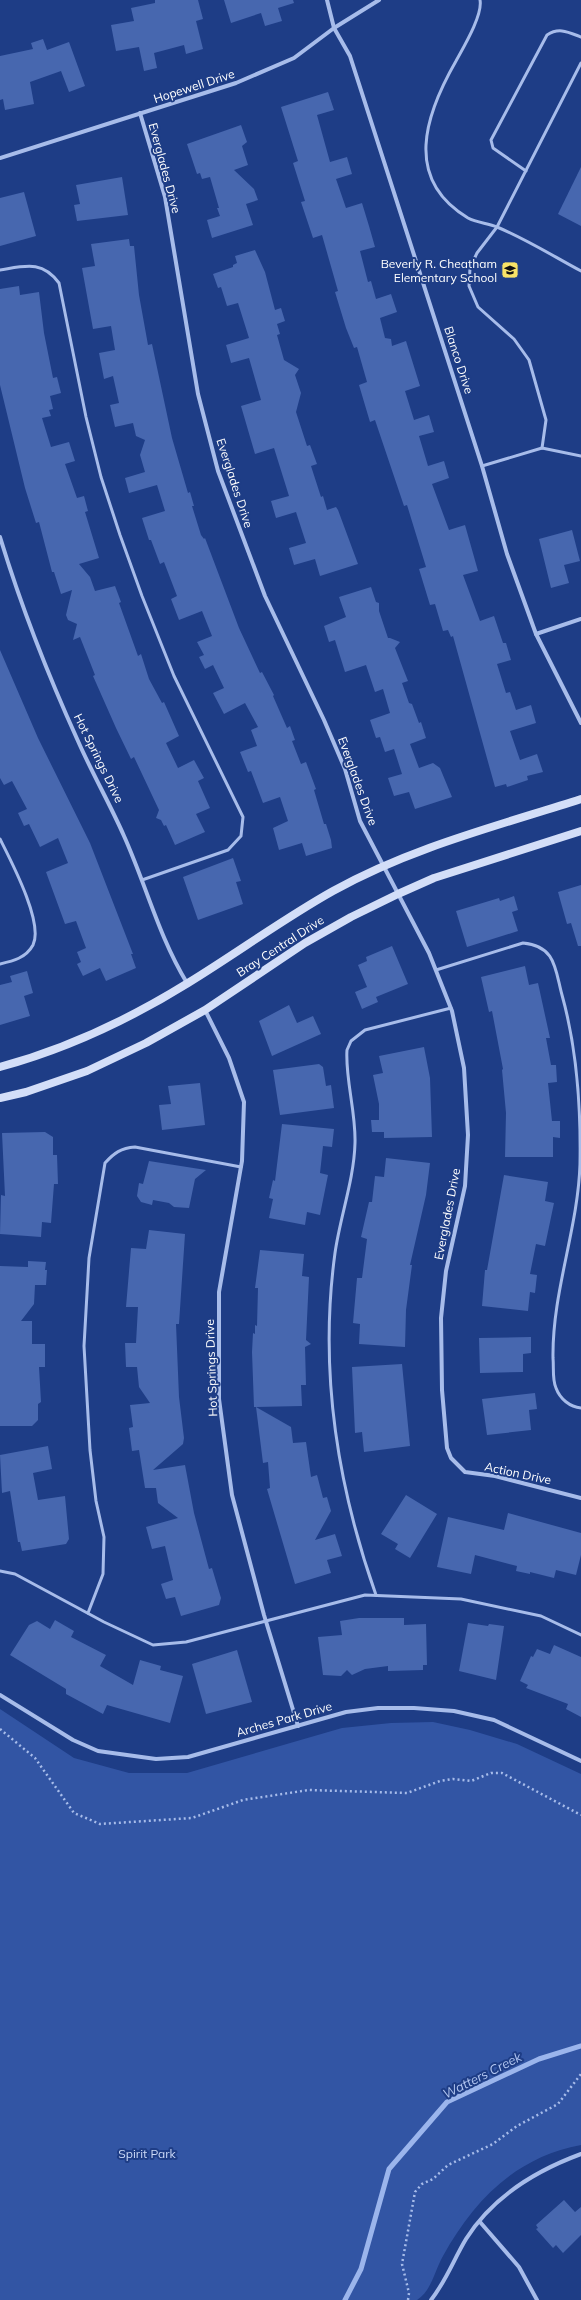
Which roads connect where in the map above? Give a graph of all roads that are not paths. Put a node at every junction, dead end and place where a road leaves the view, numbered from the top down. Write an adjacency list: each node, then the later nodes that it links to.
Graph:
1 (328, 0): 4 (street, Blanco Drive)
2 (379, 0): 4 (street, Hopewell Drive)
3 (480, 0): 10 (lane)
4 (334, 28): 7 (street, Hopewell Drive); 15 (street, Blanco Drive)
5 (581, 37): 9 (lane)
6 (581, 63): 9 (lane)
7 (140, 113): 8 (street, Hopewell Drive); 23 (street, Everglades Drive)
8 (0, 158)
9 (526, 171): 10 (lane)
10 (497, 227): 12 (lane); 13 (lane)
11 (0, 270): 24 (lane)
12 (581, 271)
13 (542, 448): 14 (lane); 15 (lane)
14 (581, 456)
15 (482, 466): 18 (street, Blanco Drive)
16 (0, 537): 24 (street, Hot Springs Drive)
17 (581, 619): 18 (street)
18 (536, 634): 19 (street, Blanco Drive)
19 (581, 723)
20 (581, 799): 23 (street, Bray Central Drive)
21 (581, 831): 25 (street, Bray Central Drive)
22 (0, 839): 26 (lane)
23 (384, 866): 25 (street, Everglades Drive); 28 (street, Bray Central Drive)
24 (142, 880): 28 (street, Hot Springs Drive)
25 (398, 894): 27 (street, Everglades Drive); 30 (street, Bray Central Drive)
26 (0, 964)
27 (436, 970): 29 (street, Everglades Drive); 34 (lane)
28 (188, 984): 31 (street, Bray Central Drive)
29 (451, 1008): 35 (street, Everglades Drive); 38 (lane)
30 (205, 1010): 32 (street, Bray Central Drive); 33 (street, Hot Springs Drive)
31 (0, 1067)
32 (0, 1098)
33 (241, 1167): 39 (lane); 40 (street, Hot Springs Drive)
34 (581, 1408)
35 (454, 1463): 36 (street, Action Drive)
36 (581, 1498)
37 (0, 1571): 39 (lane)
38 (376, 1595): 40 (lane); 41 (lane)
39 (88, 1614): 40 (lane)
40 (266, 1620): 43 (street, Hot Springs Drive)
41 (581, 1635)
42 (0, 1695): 43 (street, Arches Park Drive)
43 (298, 1726): 44 (street, Arches Park Drive)
44 (581, 1761)
45 (581, 2154): 46 (street)
46 (480, 2222): 47 (street); 48 (street)
47 (432, 2300)
48 (537, 2300)

